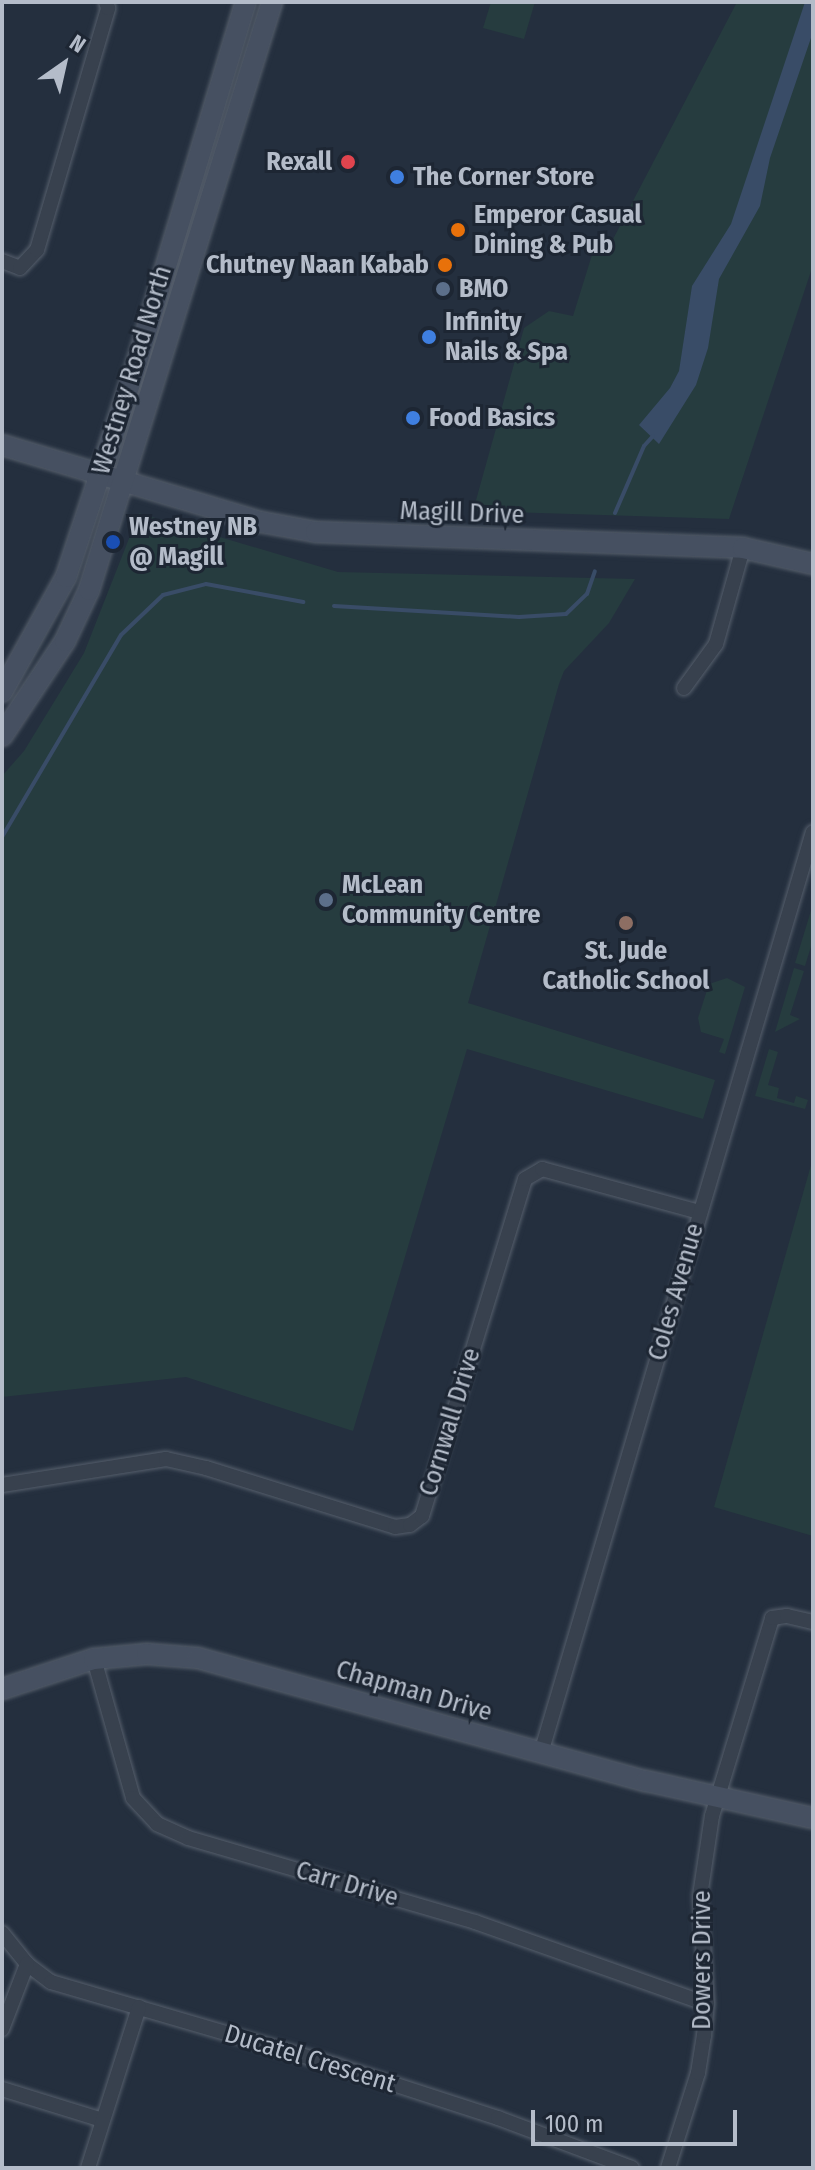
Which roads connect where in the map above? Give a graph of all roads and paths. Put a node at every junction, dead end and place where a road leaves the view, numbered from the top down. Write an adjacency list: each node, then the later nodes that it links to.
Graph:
1 (106, 2): 4 (street)
2 (246, 2): 6 (street, Westney Road North)
3 (272, 2): 6 (street, Westney Road North)
4 (2, 261)
5 (2, 445): 6 (street, Magill Drive)
6 (113, 479): 7 (street, Magill Drive); 10 (street, Westney Road North); 11 (street, Westney Road North)
7 (743, 548): 8 (street, Magill Drive); 9 (street)
8 (813, 564)
9 (684, 688)
10 (2, 692)
11 (2, 736)
12 (813, 832): 13 (street, Coles Avenue)
13 (699, 1212): 14 (street, Cornwall Drive); 18 (street, Coles Avenue)
14 (2, 1485)
15 (813, 1622): 19 (street, Dowers Drive)
16 (94, 1659): 17 (street, Chapman Drive); 18 (street, Chapman Drive); 23 (street, Carr Drive)
17 (2, 1689)
18 (541, 1753): 19 (street, Chapman Drive)
19 (717, 1798): 20 (street, Chapman Drive); 23 (street, Dowers Drive)
20 (813, 1818)
21 (2, 1933): 22 (street, Ducatel Crescent)
22 (27, 1964): 24 (street, Ducatel Crescent); 25 (street)
23 (707, 2004): 30 (street, Dowers Drive)
24 (139, 2007): 27 (street); 29 (street, Ducatel Crescent)
25 (2, 2029)
26 (2, 2089): 27 (street)
27 (102, 2120): 28 (street)
28 (88, 2168)
29 (632, 2168)
30 (668, 2168)

